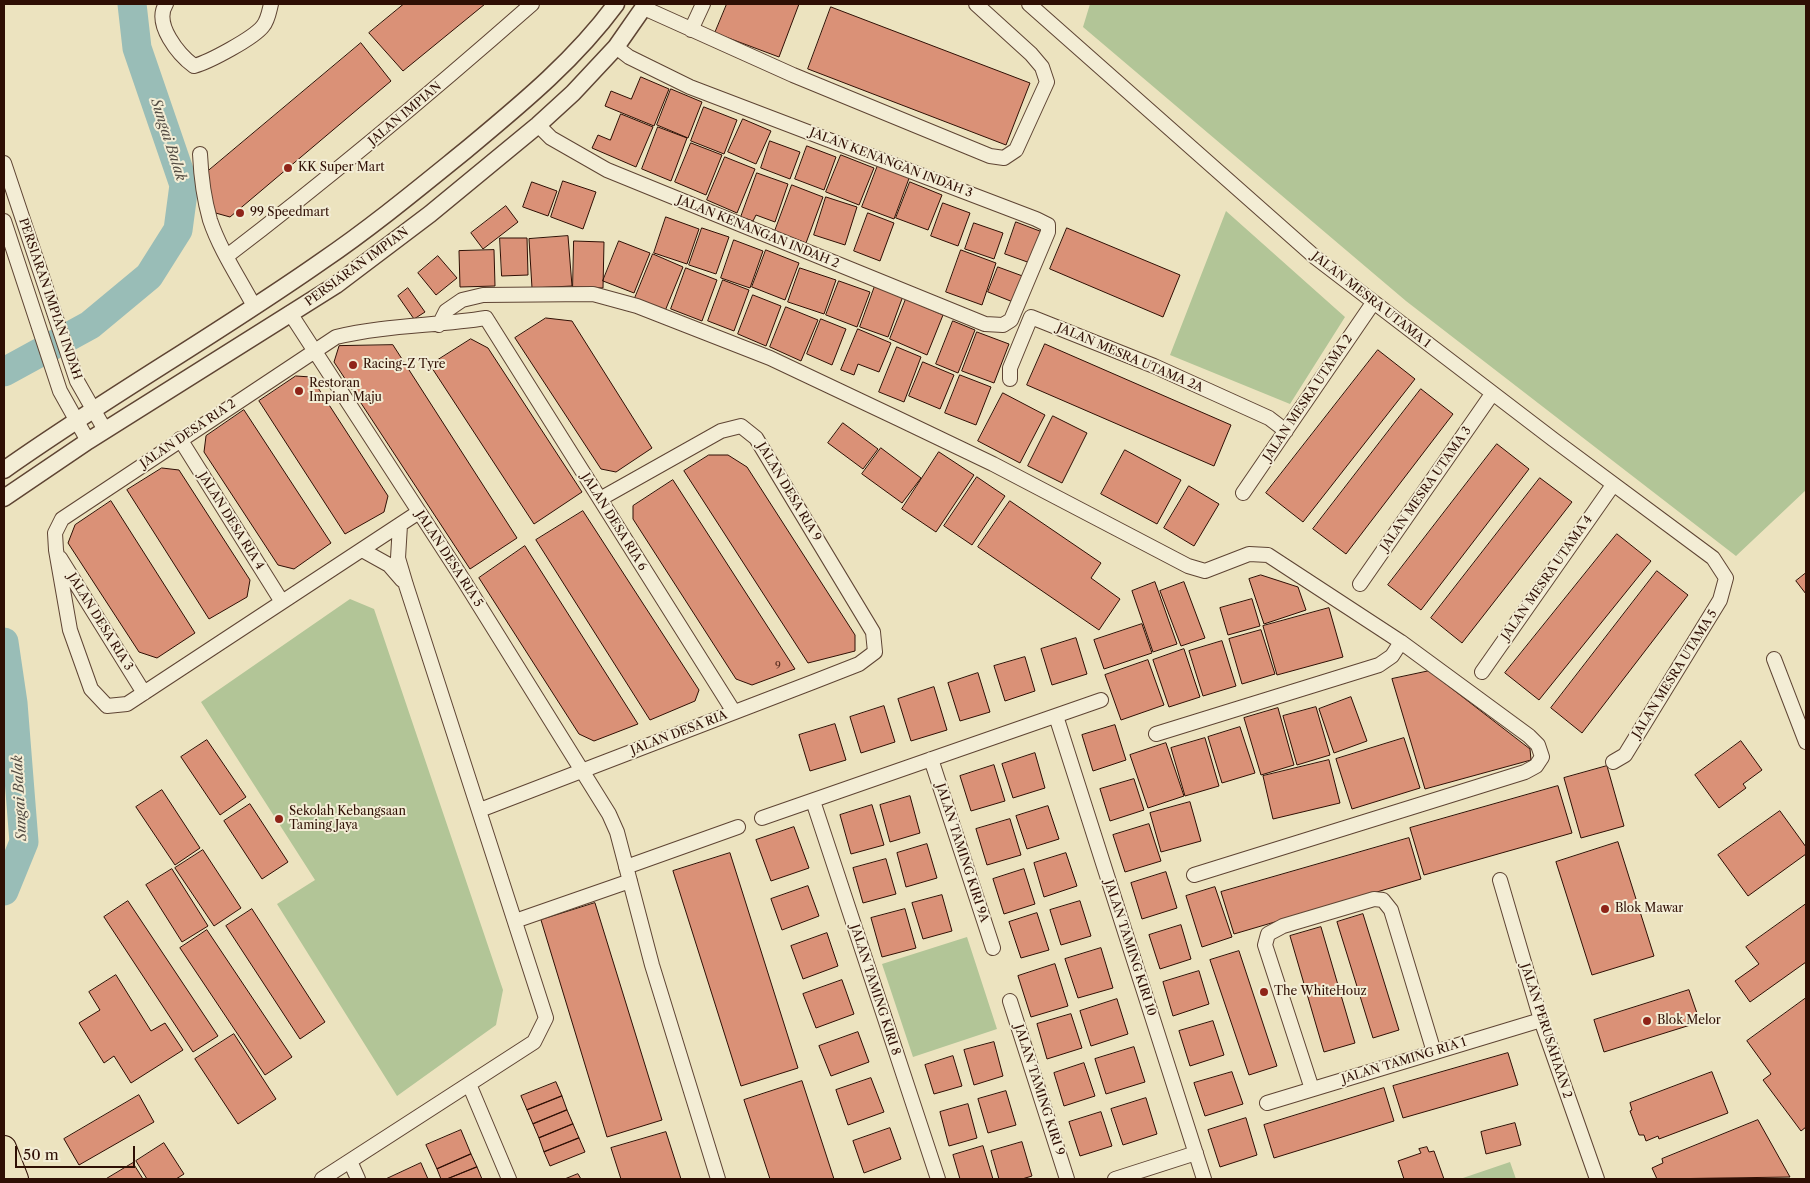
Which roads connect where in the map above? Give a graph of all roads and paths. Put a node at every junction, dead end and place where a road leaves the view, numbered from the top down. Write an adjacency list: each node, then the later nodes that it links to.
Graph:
1 (166, 4): 2 (street)
2 (270, 4)
3 (532, 4): 15 (street, JALAN IMPIAN)
4 (703, 4): 9 (street)
5 (976, 4): 9 (street)
6 (1029, 4): 17 (street, JALAN MESRA UTAMA 1)
7 (613, 5): 16 (street, PERSIARAN IMPIAN)
8 (645, 6): 9 (street); 10 (street, PERSIARAN IMPIAN)
9 (691, 30)
10 (616, 48): 11 (street, PERSIARAN IMPIAN); 21 (street, JALAN KENANGAN INDAH 3)
11 (538, 125): 19 (street, PERSIARAN IMPIAN); 21 (street, JALAN KENANGAN INDAH 2)
12 (200, 154): 15 (street)
13 (4, 164): 27 (street, PERSIARAN IMPIAN INDAH)
14 (4, 221): 28 (street, PERSIARAN IMPIAN INDAH)
15 (227, 256): 18 (street)
16 (322, 261): 18 (street, PERSIARAN IMPIAN); 19 (street)
17 (1373, 303): 26 (street, JALAN MESRA UTAMA 1); 30 (street, JALAN MESRA UTAMA 2)
18 (254, 306): 20 (street, PERSIARAN IMPIAN)
19 (290, 313): 20 (street); 24 (street, JALAN DESA RIA 5); 29 (street, PERSIARAN IMPIAN)
20 (232, 320): 27 (street, PERSIARAN IMPIAN)
21 (985, 324)
22 (439, 325): 23 (street, JALAN DESA RIA 2); 24 (street, JALAN DESA RIA 2); 46 (street)
23 (495, 332): 37 (street, JALAN DESA RIA 6)
24 (314, 349): 31 (street, JALAN DESA RIA 2); 38 (street, JALAN DESA RIA 5)
25 (1010, 379): 30 (street, JALAN MESRA UTAMA 2A)
26 (1492, 394): 34 (street, JALAN MESRA UTAMA 1); 43 (street, JALAN MESRA UTAMA 3)
27 (93, 411): 28 (street, PERSIARAN IMPIAN); 29 (street, PERSIARAN IMPIAN INDAH)
28 (76, 422): 32 (street, PERSIARAN IMPIAN INDAH); 33 (street, PERSIARAN IMPIAN)
29 (105, 430): 32 (street, PERSIARAN IMPIAN)
30 (1286, 431): 35 (street, JALAN MESRA UTAMA 2)
31 (180, 439): 40 (street, JALAN DESA RIA 2); 45 (street, JALAN DESA RIA 4)
32 (88, 441): 36 (street, PERSIARAN IMPIAN)
33 (4, 470)
34 (1613, 485): 42 (street, JALAN MESRA UTAMA 1); 49 (street, JALAN MESRA UTAMA 4)
35 (1243, 493)
36 (4, 498)
37 (600, 499): 47 (street, JALAN DESA RIA 9); 52 (street, JALAN DESA RIA 6)
38 (419, 512): 39 (street); 58 (street, JALAN DESA RIA 5)
39 (400, 525): 41 (street); 44 (street)
40 (56, 550): 50 (street, JALAN DESA RIA 3); 50 (street)
41 (362, 550): 44 (street); 45 (street)
42 (1726, 578): 57 (street, JALAN MESRA UTAMA 5)
43 (1360, 584)
44 (406, 585): 60 (street)
45 (282, 602): 50 (street)
46 (1401, 642): 54 (street); 64 (street)
47 (875, 652): 52 (street, JALAN DESA RIA)
48 (1774, 659): 55 (street)
49 (1482, 672)
50 (144, 693)
51 (1101, 700): 53 (street)
52 (734, 712): 58 (street, JALAN DESA RIA)
53 (1056, 716): 56 (street); 76 (street, JALAN TAMING KIRI 10)
54 (1156, 734)
55 (1806, 742)
56 (931, 759): 59 (street); 68 (street, JALAN TAMING KIRI 9A)
57 (1613, 762)
58 (582, 770): 60 (street, JALAN DESA RIA); 63 (street, JALAN DESA RIA 5)
59 (813, 801): 61 (street); 83 (street, JALAN TAMING KIRI 8)
60 (480, 810): 67 (street)
61 (762, 818)
62 (738, 827): 63 (street)
63 (626, 867): 66 (street, JALAN DESA RIA 5)
64 (1194, 875)
65 (1500, 880): 70 (street, JALAN PERUSAHAAN 2)
66 (630, 881): 67 (street); 82 (street, JALAN DESA RIA 5)
67 (515, 921): 72 (street)
68 (993, 948)
69 (1010, 1001): 84 (street, JALAN TAMING KIRI 9)
70 (1541, 1020): 71 (street, JALAN TAMING RIA 1); 87 (street, JALAN PERUSAHAAN 2)
71 (1434, 1052): 73 (street, JALAN TAMING RIA 1); 73 (street)
72 (468, 1084): 77 (street); 81 (street)
73 (1312, 1089): 74 (street, JALAN TAMING RIA 1)
74 (1267, 1103)
75 (4, 1148): 78 (highway)
76 (1196, 1152): 85 (street); 86 (street, JALAN TAMING KIRI 10)
77 (350, 1161): 79 (street); 80 (street)
78 (16, 1179)
79 (322, 1179)
80 (358, 1179)
81 (509, 1179)
82 (718, 1179)
83 (938, 1179)
84 (1067, 1179)
85 (1115, 1179)
86 (1204, 1179)
87 (1597, 1179)

